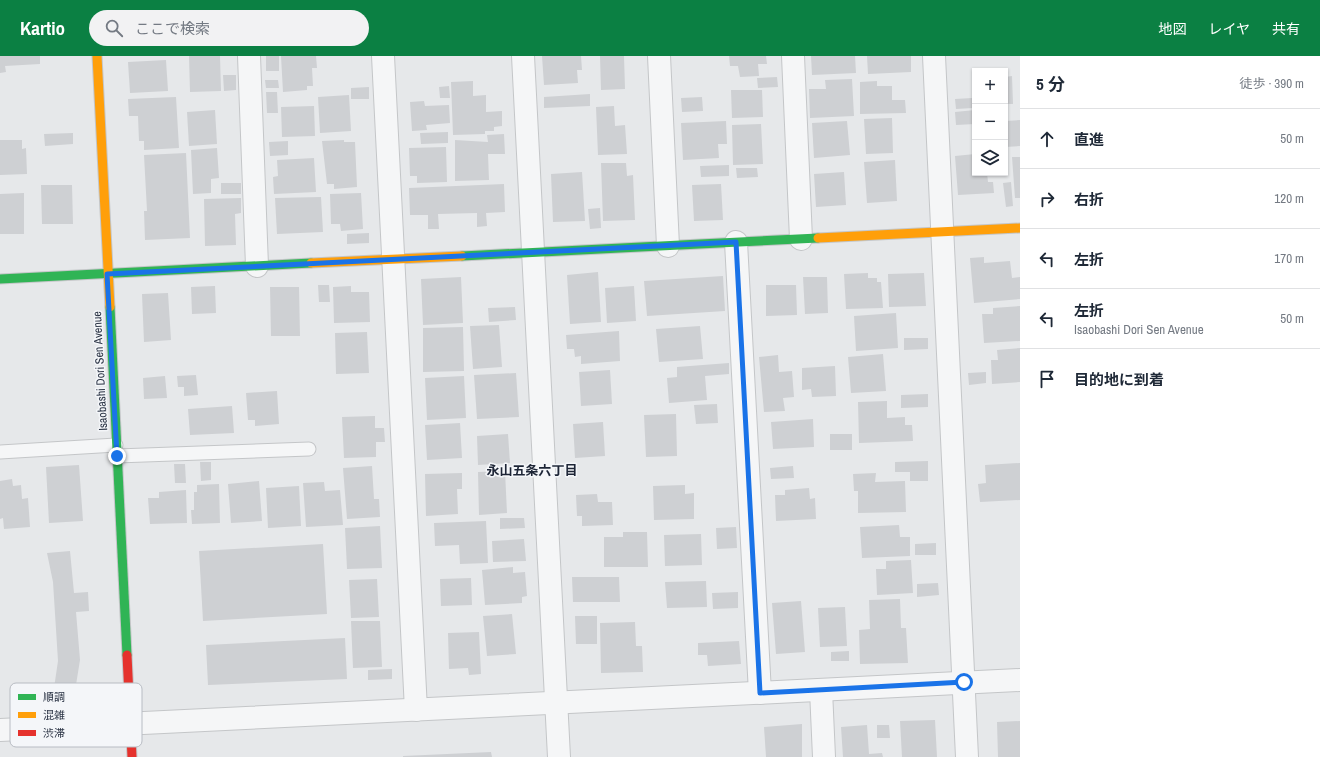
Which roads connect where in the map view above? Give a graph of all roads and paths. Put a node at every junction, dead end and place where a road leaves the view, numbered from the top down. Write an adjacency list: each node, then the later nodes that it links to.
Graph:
1 (97, 56): 16 (street, Isaobashi Dori Sen Avenue)
2 (249, 56): 15 (street)
3 (383, 56): 14 (street)
4 (523, 56): 13 (street)
5 (659, 56): 12 (street)
6 (793, 56): 10 (street)
7 (934, 56): 9 (street)
8 (1020, 228): 9 (street)
9 (942, 232): 10 (street); 22 (street)
10 (801, 239): 11 (street)
11 (736, 242): 12 (street); 25 (street)
12 (668, 246): 13 (street)
13 (533, 253): 14 (street); 26 (street)
14 (393, 260): 15 (street); 27 (street)
15 (257, 266): 16 (street)
16 (107, 274): 17 (street); 19 (street, Isaobashi Dori Sen Avenue)
17 (0, 279)
18 (309, 449): 19 (lane)
19 (117, 451): 20 (lane); 23 (street, Isaobashi Dori Sen Avenue)
20 (0, 452)
21 (1020, 680): 22 (street)
22 (964, 682): 24 (street); 35 (street)
23 (129, 683)
24 (821, 690): 25 (street); 34 (street)
25 (760, 693): 26 (street)
26 (557, 703): 27 (street); 33 (street)
27 (416, 710): 28 (street)
28 (142, 723)
29 (0, 730): 30 (street)
30 (10, 730)
31 (132, 747): 32 (street, Isaobashi Dori Sen Avenue)
32 (132, 757)
33 (559, 757)
34 (824, 757)
35 (968, 757)

